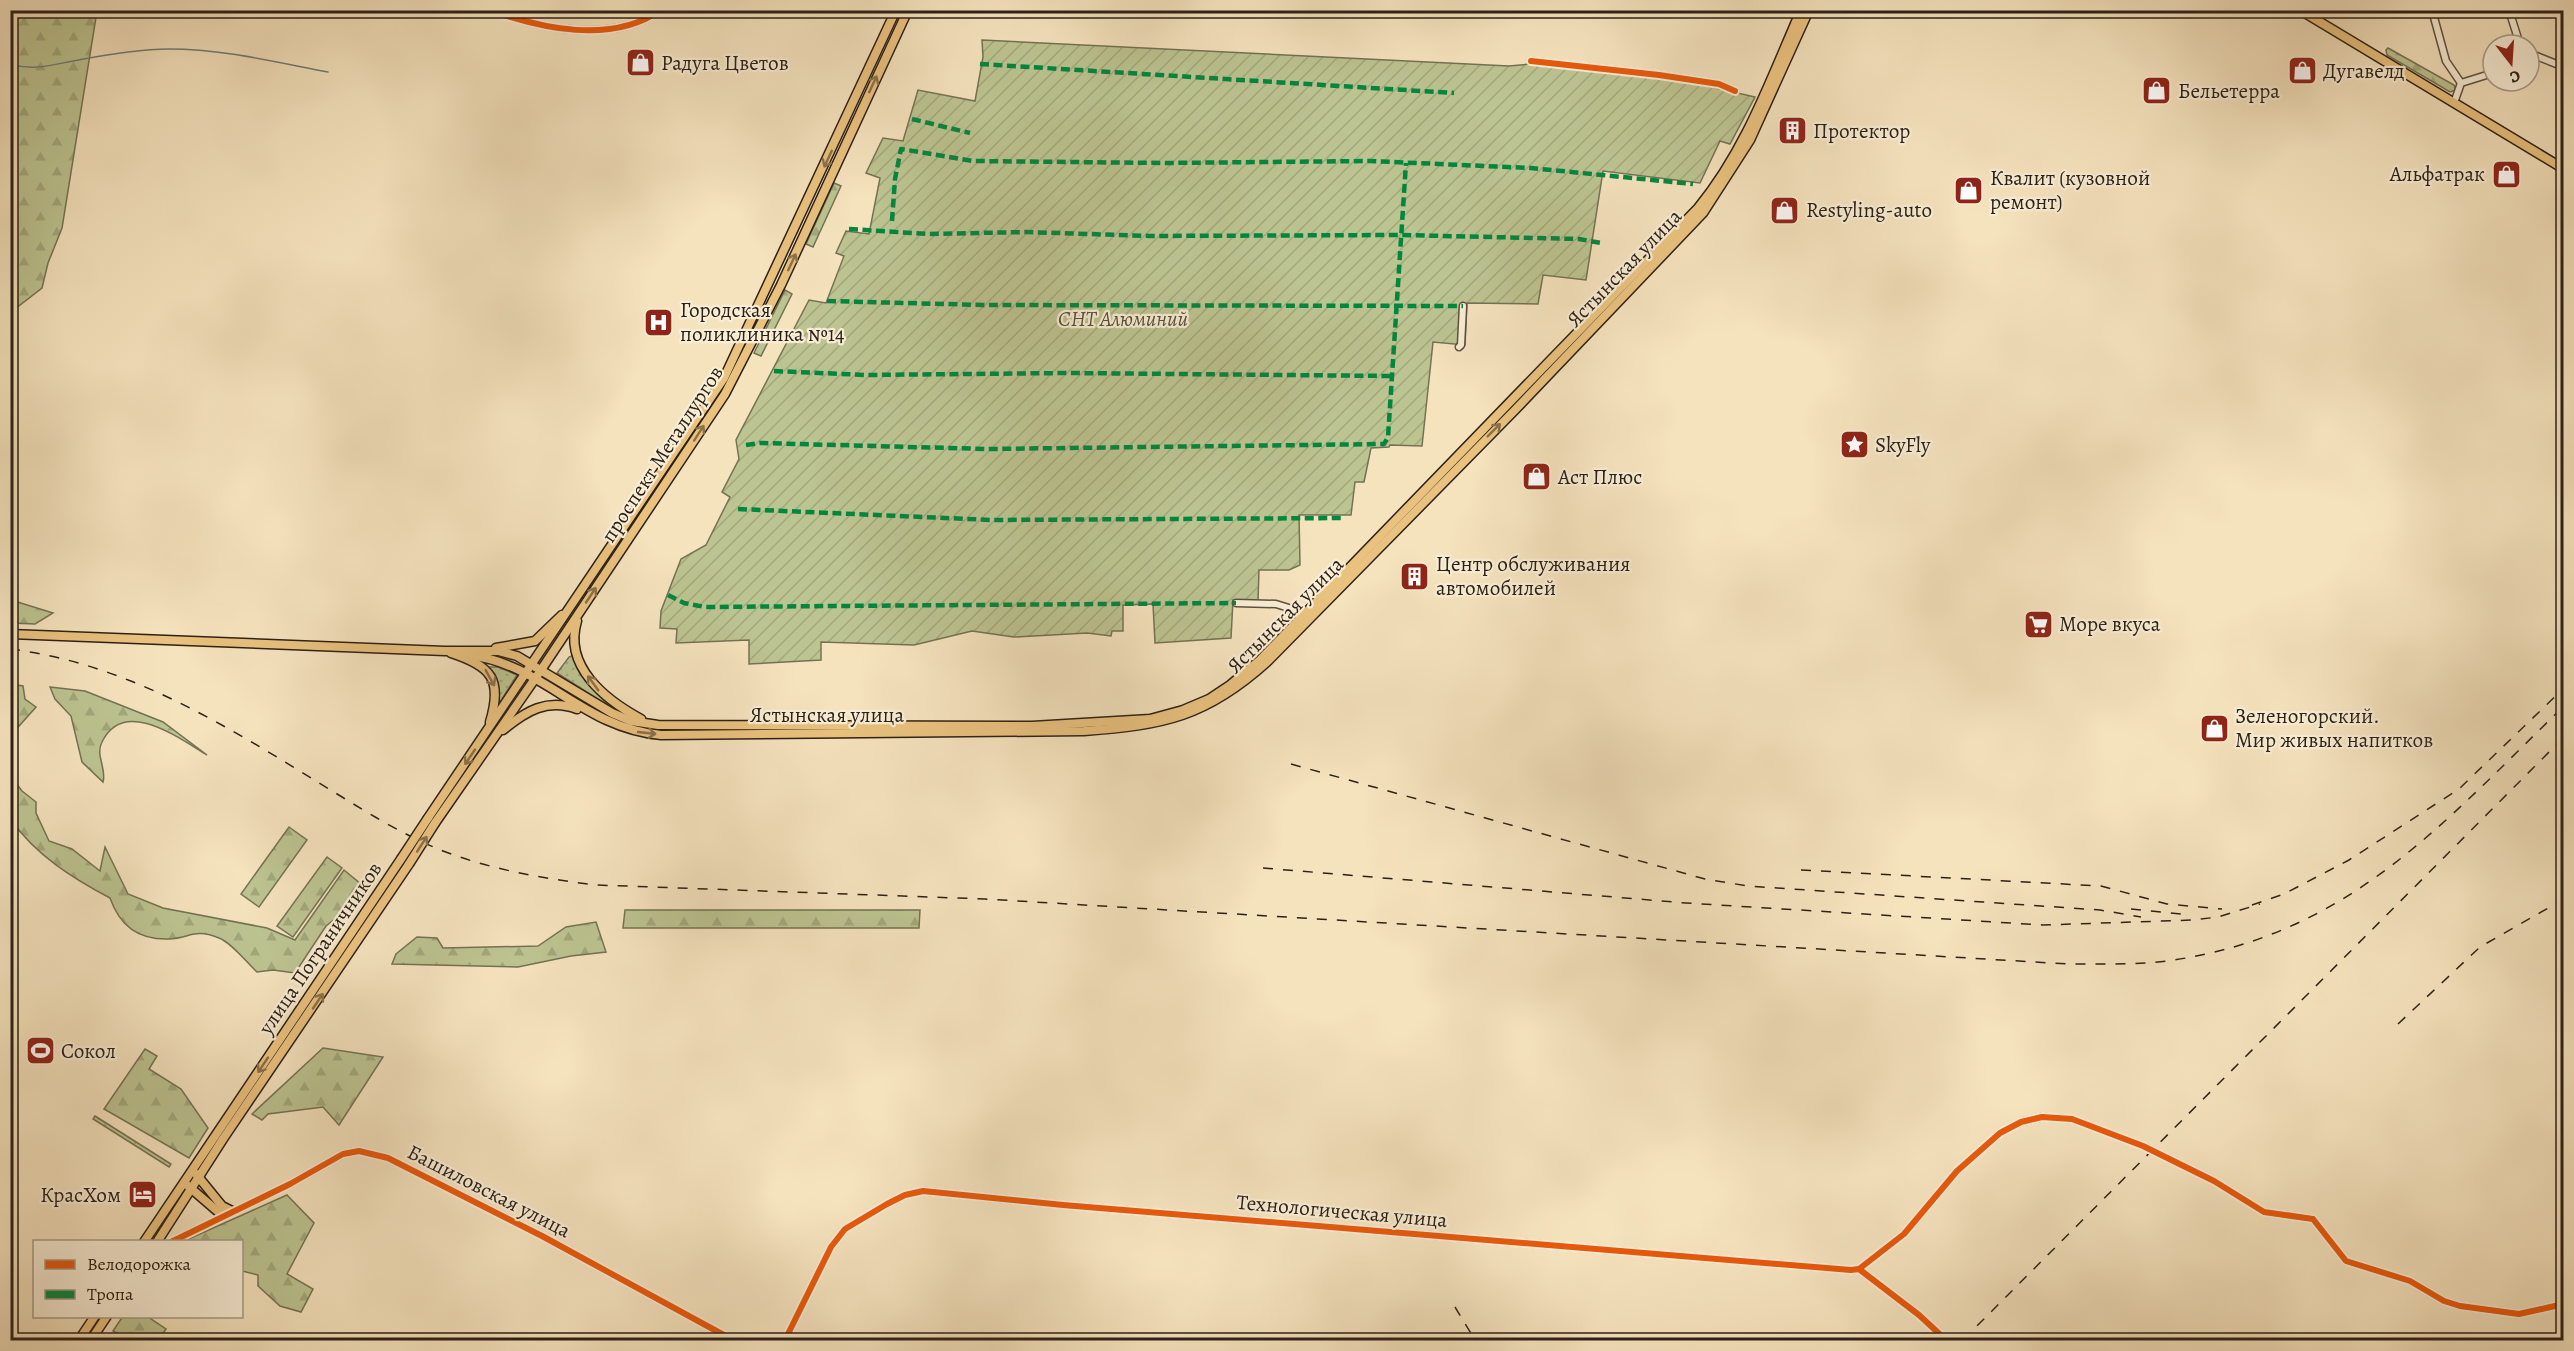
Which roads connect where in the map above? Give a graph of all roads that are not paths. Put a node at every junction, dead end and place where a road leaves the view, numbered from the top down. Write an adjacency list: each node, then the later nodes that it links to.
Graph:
1 (488, 10): 2 (street)
2 (661, 10)
3 (896, 10): 22 (main road, проспект Металлургов, one-way to 22)
4 (908, 10): 23 (main road, проспект Металлургов, one-way to 4)
5 (1801, 10): 24 (main road, Ястынская улица)
6 (1809, 10): 30 (main road, Ястынская улица, one-way to 6)
7 (2300, 10): 17 (main road)
8 (2432, 10): 15 (street)
9 (2509, 10): 10 (street)
10 (2516, 33)
11 (2541, 57): 13 (street)
12 (1531, 61): 16 (street)
13 (2564, 68)
14 (2481, 77): 15 (street)
15 (2461, 83): 17 (street)
16 (1735, 91)
17 (2454, 103): 18 (main road)
18 (2564, 169)
19 (1463, 306): 20 (street)
20 (1459, 348)
21 (1236, 603): 24 (street)
22 (571, 608): 26 (main road); 27 (main road, проспект Металлургов)
23 (579, 613): 27 (main road, проспект Металлургов); 31 (main road, one-way to 23)
24 (1305, 613): 31 (main road, Ястынская улица)
25 (10, 634): 26 (main road)
26 (445, 651): 27 (main road, Ястынская улица); 28 (main road, Ястынская улица); 32 (main road, one-way to 32)
27 (537, 667): 28 (main road, проспект Металлургов); 29 (main road, проспект Металлургов); 31 (main road, Ястынская улица)
28 (526, 674): 29 (main road, Ястынская улица); 32 (main road, улица Пограничников)
29 (535, 679): 30 (main road, Ястынская улица); 33 (main road, улица Пограничников)
30 (592, 715): 33 (main road)
31 (658, 725)
32 (488, 730): 34 (main road, улица Пограничников, one-way to 34)
33 (492, 741): 34 (main road, улица Пограничников)
34 (432, 821): 35 (main road, улица Пограничников, bridge)
35 (405, 862): 36 (main road, улица Пограничников, one-way to 36); 37 (main road, улица Пограничников, one-way to 35)
36 (192, 1171): 37 (main road); 38 (main road, улица Пограничников)
37 (199, 1177): 38 (main road, улица Пограничников); 39 (main road)
38 (188, 1186): 40 (main road); 41 (main road, улица Пограничников); 42 (main road, улица Пограничников)
39 (232, 1211): 40 (street, Башиловская улица); 50 (street, Башиловская улица)
40 (223, 1216): 43 (street, Башиловская улица)
41 (146, 1240)
42 (158, 1240)
43 (175, 1240)
44 (1859, 1269): 45 (street); 51 (street, Технологическая улица); 52 (street)
45 (2564, 1304)
46 (94, 1318): 48 (main road)
47 (106, 1318): 49 (main road)
48 (79, 1341)
49 (91, 1341)
50 (733, 1341)
51 (784, 1341)
52 (1946, 1341)

